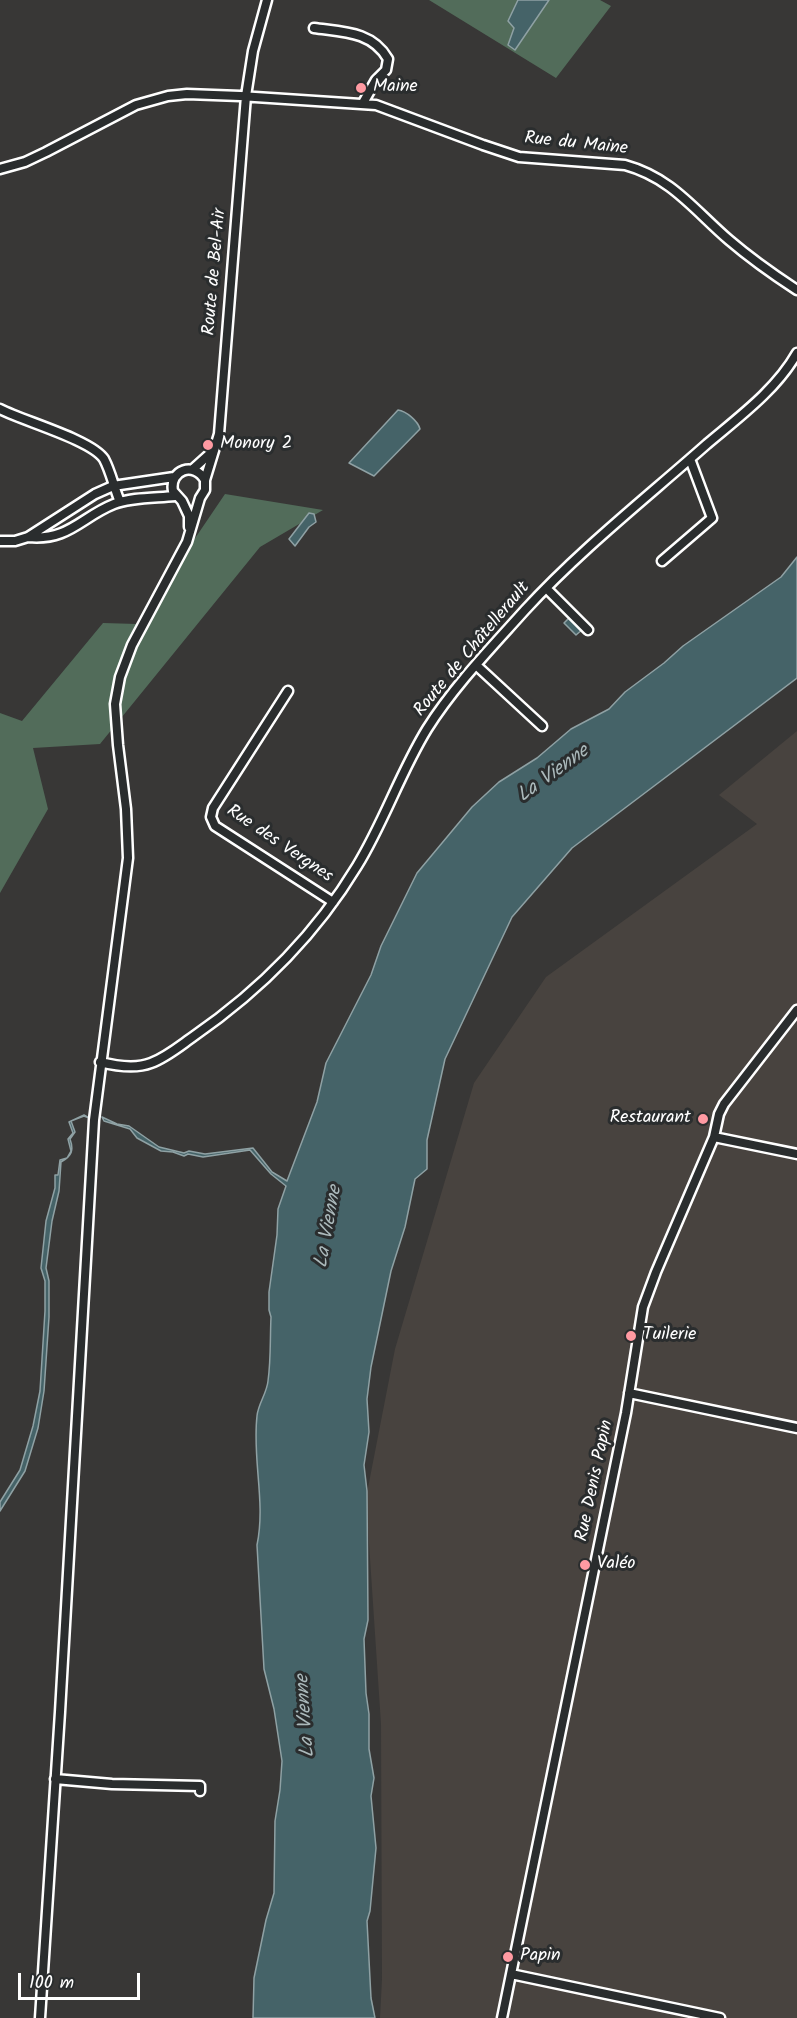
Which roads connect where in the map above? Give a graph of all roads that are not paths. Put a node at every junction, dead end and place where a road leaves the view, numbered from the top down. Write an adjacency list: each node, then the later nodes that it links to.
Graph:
1 (267, 0): 3 (street, Route de Bel-Air)
2 (314, 28): 4 (street)
3 (246, 96): 4 (street, Rue du Maine); 5 (street, Rue du Maine); 9 (street, Route de Bel-Air)
4 (363, 103): 6 (street, Rue du Maine)
5 (0, 169)
6 (797, 290)
7 (797, 353): 10 (street, Route de Châtellerault)
8 (0, 410): 14 (street)
9 (214, 450): 11 (street); 13 (street, Route de Bel-Air)
10 (690, 459): 21 (street); 22 (street, Route de Châtellerault)
11 (193, 469): 12 (street); 13 (street)
12 (174, 477): 14 (street); 15 (street)
13 (205, 480): 16 (street)
14 (113, 486): 17 (street); 19 (street)
15 (179, 498): 16 (street); 17 (street); 18 (street)
16 (200, 498): 18 (street)
17 (120, 502): 19 (street)
18 (190, 534): 29 (street)
19 (28, 537): 20 (street)
20 (0, 541)
21 (662, 561)
22 (546, 588): 23 (street); 24 (street, Route de Châtellerault)
23 (588, 630)
24 (476, 665): 26 (street); 27 (street, Route de Châtellerault)
25 (288, 691): 27 (street, Rue des Vergnes)
26 (542, 726)
27 (333, 902): 29 (street, Route de Châtellerault)
28 (797, 1010): 30 (street, Rue Denis Papin)
29 (100, 1062): 34 (street)
30 (714, 1137): 31 (street); 32 (street, Rue Denis Papin)
31 (797, 1154)
32 (629, 1393): 33 (street); 36 (street, Rue Denis Papin)
33 (797, 1428)
34 (55, 1779): 35 (street); 37 (street)
35 (200, 1791)
36 (511, 1974): 38 (street, Rue Denis Papin); 39 (street)
37 (40, 2018)
38 (502, 2018)
39 (720, 2018)

